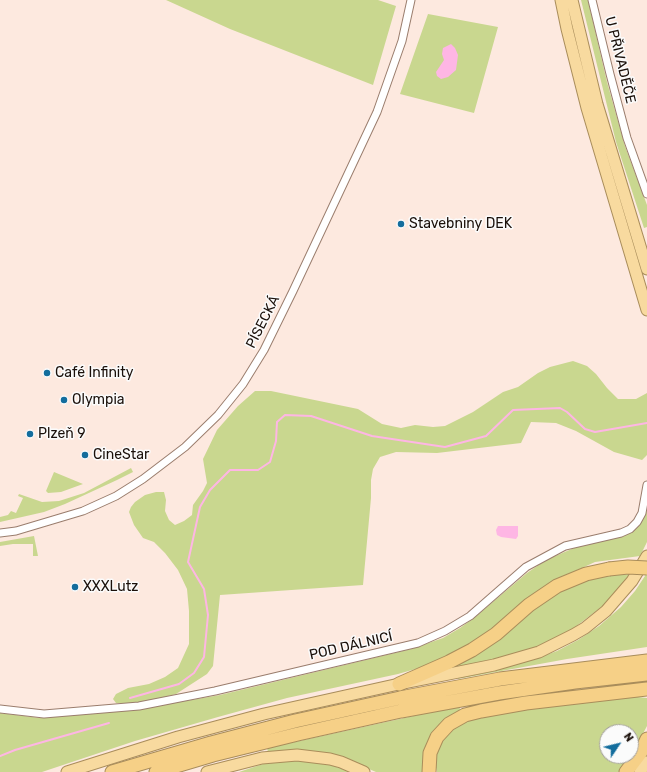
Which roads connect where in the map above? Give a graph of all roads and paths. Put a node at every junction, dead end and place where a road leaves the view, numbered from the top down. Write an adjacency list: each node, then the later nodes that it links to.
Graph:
1 (411, 0): 9 (street, PÍSECKÁ)
2 (561, 0): 7 (highway)
3 (572, 0): 6 (highway)
4 (592, 0): 5 (street, U PŘIVADĚČE)
5 (647, 194)
6 (647, 269)
7 (647, 310)
8 (647, 485): 16 (street, POD DÁLNICÍ)
9 (0, 533)
10 (647, 556): 14 (highway)
11 (647, 568): 14 (highway, bridge)
12 (647, 661): 20 (highway)
13 (646, 674): 21 (highway)
14 (399, 684): 19 (highway)
15 (644, 689): 24 (highway)
16 (0, 709)
17 (647, 740): 25 (highway)
18 (647, 762): 26 (highway)
19 (67, 772)
20 (112, 772)
21 (156, 772)
22 (207, 772): 23 (highway)
23 (364, 772)
24 (429, 772)
25 (626, 772)
26 (640, 772)

